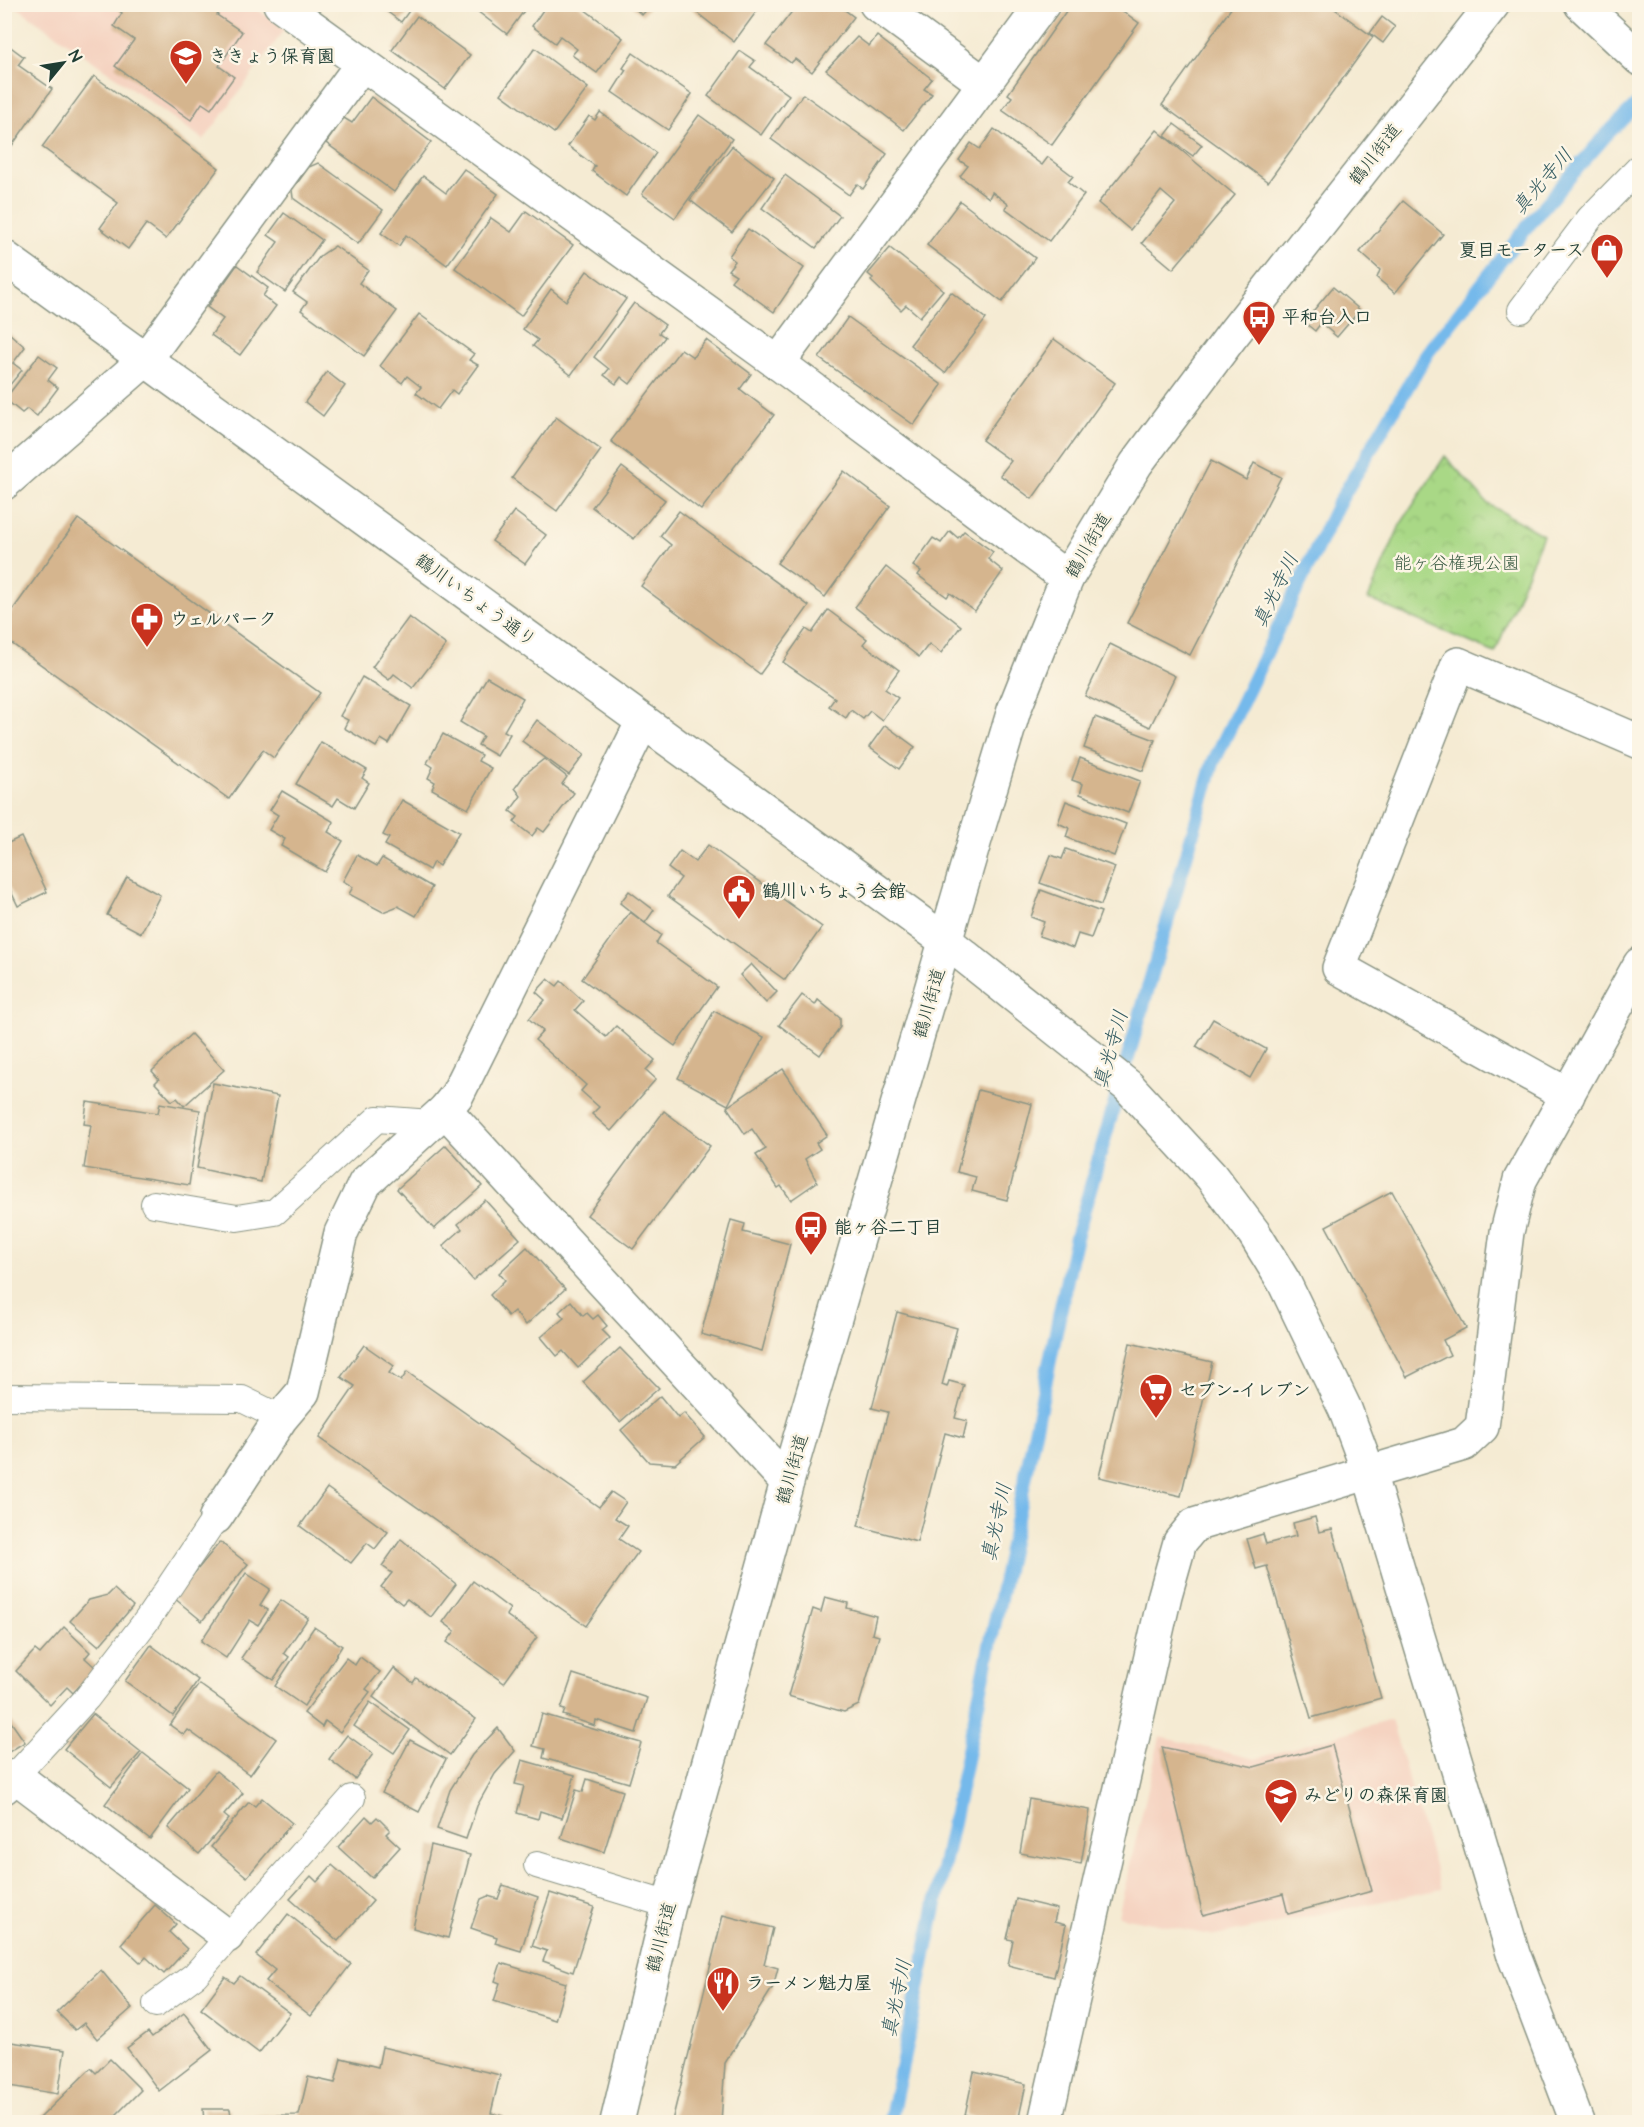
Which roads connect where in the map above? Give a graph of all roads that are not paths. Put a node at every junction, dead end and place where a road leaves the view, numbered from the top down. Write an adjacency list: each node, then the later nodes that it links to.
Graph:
1 (280, 4): 7 (street)
2 (876, 4): 8 (street)
3 (1043, 4): 8 (street)
4 (1581, 4): 6 (street)
5 (1483, 8): 15 (street, 鶴川街道)
6 (1638, 58)
7 (362, 64): 12 (street); 13 (street)
8 (985, 84): 13 (street)
9 (1640, 167): 11 (lane)
10 (4, 257): 12 (street, 鶴川いちょう通り)
11 (1521, 310)
12 (145, 360): 14 (street); 16 (street, 鶴川いちょう通り)
13 (778, 363): 15 (street)
14 (4, 483)
15 (1068, 578): 18 (street, 鶴川街道)
16 (643, 721): 18 (street, 鶴川いちょう通り); 21 (street)
17 (1640, 742): 20 (street)
18 (947, 942): 25 (street, 鶴川いちょう通り); 26 (street, 鶴川街道)
19 (1640, 964): 20 (street)
20 (1568, 1095): 25 (street)
21 (438, 1116): 22 (lane); 24 (street); 26 (street)
22 (154, 1204)
23 (4, 1397): 24 (lane)
24 (281, 1418): 27 (street)
25 (1369, 1473): 35 (street); 36 (street, 鶴川いちょう通り)
26 (788, 1482): 31 (street, 鶴川街道)
27 (216, 1517): 28 (lane)
28 (10, 1782): 32 (street)
29 (352, 1798): 32 (lane)
30 (537, 1864): 31 (lane)
31 (669, 1905): 34 (street, 鶴川街道)
32 (227, 1936): 33 (lane)
33 (156, 2004)
34 (616, 2122)
35 (1045, 2122)
36 (1577, 2122)

